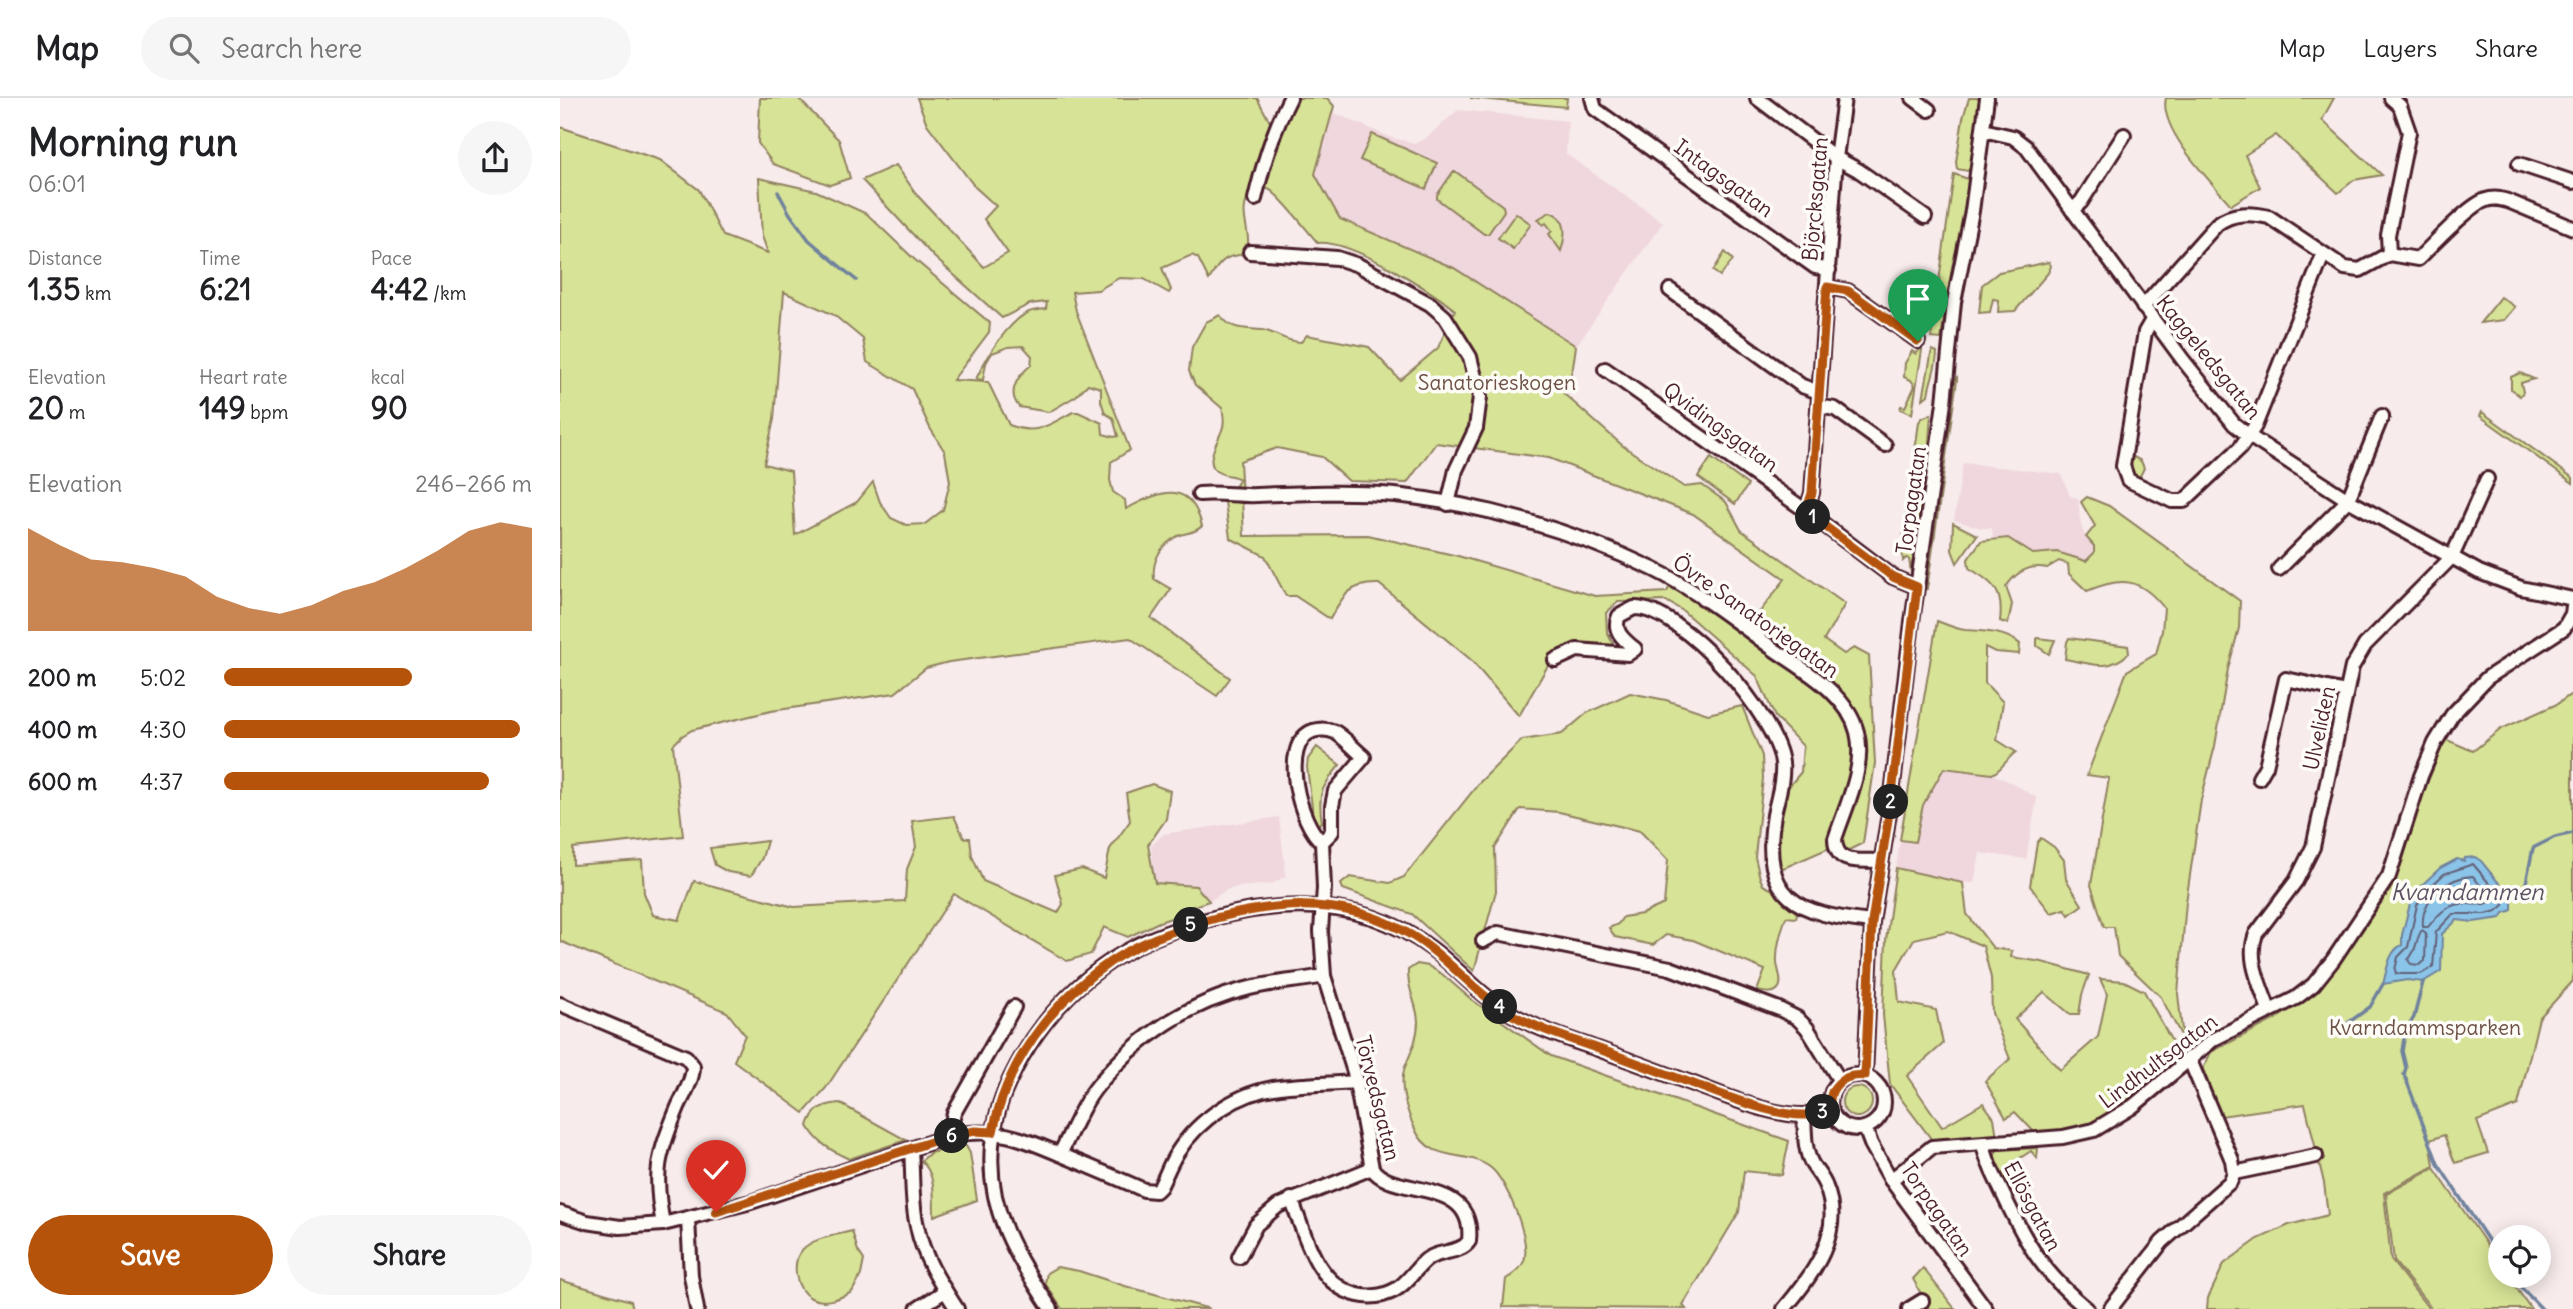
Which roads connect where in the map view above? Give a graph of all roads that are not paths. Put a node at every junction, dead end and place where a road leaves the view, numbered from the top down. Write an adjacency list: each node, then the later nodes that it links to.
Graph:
1 (1290, 98): 14 (street)
2 (1592, 98): 21 (street, Intagsgatan)
3 (1757, 98): 11 (street)
4 (1844, 98): 11 (street, Björcksgatan)
5 (1913, 98): 8 (street)
6 (1987, 98): 9 (street, Torpagatan)
7 (2392, 98): 19 (street)
8 (1929, 110)
9 (1983, 130): 15 (street, Kaggeledsgatan); 40 (street, Torpagatan)
10 (2124, 135): 15 (street)
11 (1836, 158): 16 (street); 21 (street, Björcksgatan)
12 (2519, 164): 13 (street)
13 (2573, 182)
14 (1255, 199)
15 (2072, 210): 24 (street, Kaggeledsgatan)
16 (1924, 217)
17 (2573, 228): 19 (street)
18 (1250, 252): 36 (street)
19 (2389, 254): 20 (street)
20 (2323, 256): 24 (street); 31 (street)
21 (1829, 270): 22 (street, Björcksgatan)
22 (1827, 287): 26 (street); 28 (street, Björcksgatan)
23 (1672, 297): 28 (street)
24 (2143, 307): 25 (street, Kaggeledsgatan)
25 (2152, 320): 31 (street, Kaggeledsgatan); 31 (street)
26 (1918, 341)
27 (1605, 369): 37 (street, Qvidingsgatan)
28 (1819, 392): 29 (street, Björcksgatan)
29 (1818, 406): 32 (street); 37 (street, Björcksgatan)
30 (2382, 416): 35 (street)
31 (2249, 436): 35 (street, Kaggeledsgatan)
32 (1885, 445)
33 (2487, 479): 38 (street, Ulveliden)
34 (1199, 494): 36 (street, Övre Sanatoriegatan)
35 (2348, 500): 38 (street, Kaggeledsgatan); 39 (street)
36 (1448, 504): 47 (street, Övre Sanatoriegatan)
37 (1806, 512): 40 (street, Qvidingsgatan)
38 (2452, 557): 41 (street, Kaggeledsgatan); 44 (street, Ulveliden)
39 (2279, 569)
40 (1917, 587): 47 (street, Torpagatan)
41 (2573, 599)
42 (2573, 606): 54 (street, Lindhultsgatan)
43 (1555, 660): 49 (street)
44 (2346, 692): 45 (street); 54 (street, Ulveliden)
45 (2259, 778)
46 (1322, 842): 46 (street); 48 (street, Törvedsgatan)
47 (1881, 861): 49 (street, Torpagatan)
48 (1322, 906): 51 (street, Törvedsgatan); 60 (street); 62 (street)
49 (1872, 922): 56 (street, Torpagatan)
50 (1483, 941): 57 (street)
51 (1324, 976): 58 (street, Törvedsgatan); 66 (street)
52 (560, 1004): 74 (street)
53 (1014, 1007): 63 (street)
54 (2269, 1010): 55 (street, Lindhultsgatan)
55 (2189, 1058): 64 (street, Lindhultsgatan); 69 (street)
56 (1865, 1076): 57 (street); 61 (street)
57 (1840, 1081): 59 (street)
58 (1356, 1082): 66 (street); 68 (street, Törvedsgatan)
59 (1831, 1110): 60 (street); 61 (street)
60 (1804, 1115): 82 (street)
61 (1865, 1128): 70 (street, Torpagatan)
62 (993, 1132): 63 (street); 66 (street); 81 (street)
63 (949, 1136): 65 (street)
64 (1983, 1144): 70 (street, Lindhultsgatan); 85 (street, Ellösgatan)
65 (911, 1150): 73 (street); 76 (street)
66 (1060, 1154)
67 (2316, 1156): 69 (street)
68 (1372, 1168): 71 (street); 71 (street, Törvedsgatan)
69 (2234, 1173): 86 (street)
70 (1891, 1180): 84 (street, Torpagatan)
71 (1291, 1199): 75 (street)
72 (560, 1213): 74 (street)
73 (688, 1219): 74 (street); 78 (street)
74 (663, 1224)
75 (1239, 1256)
76 (944, 1291): 79 (street); 80 (street)
77 (1922, 1301): 83 (street)
78 (697, 1309)
79 (917, 1309)
80 (957, 1309)
81 (1051, 1309)
82 (1784, 1309)
83 (1909, 1309)
84 (1986, 1309)
85 (2087, 1309)
86 (2110, 1309)

